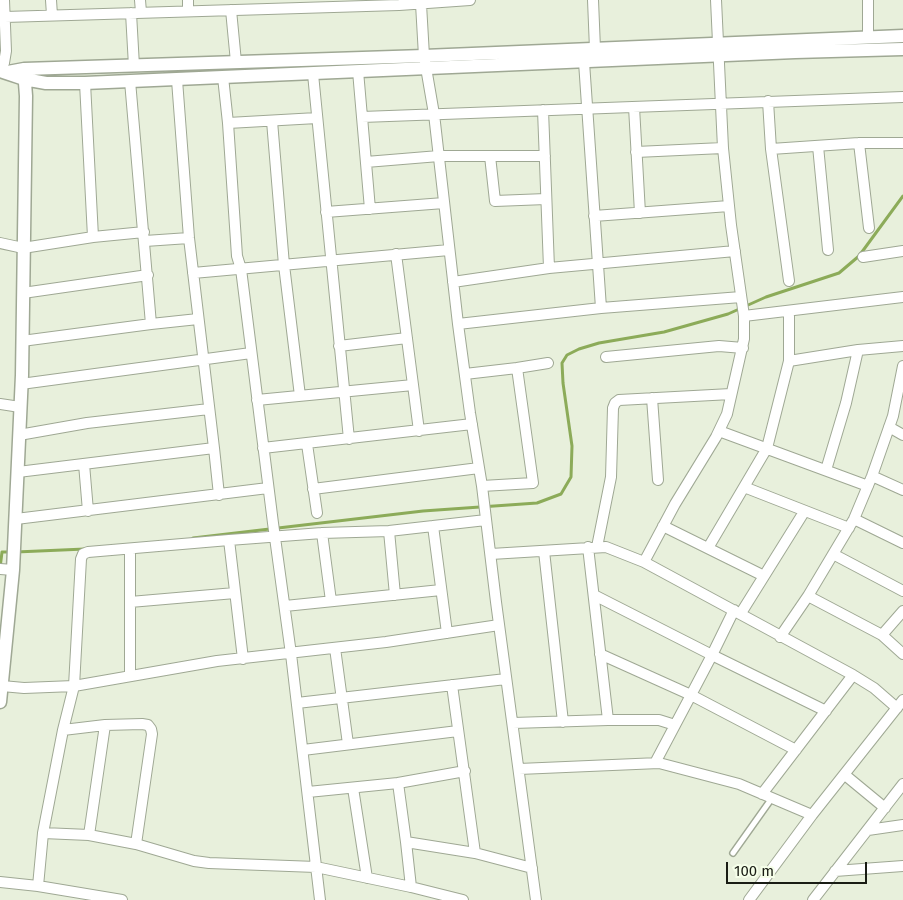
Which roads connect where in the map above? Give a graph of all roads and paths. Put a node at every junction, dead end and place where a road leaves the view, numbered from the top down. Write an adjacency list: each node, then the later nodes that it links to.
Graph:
1 (4, 0): 16 (street)
2 (51, 0): 15 (street)
3 (140, 0): 14 (street)
4 (188, 0): 13 (street)
5 (470, 0): 10 (street)
6 (593, 0): 19 (street)
7 (716, 0): 21 (street)
8 (868, 0): 18 (street)
9 (400, 2): 10 (street); 11 (street)
10 (422, 2): 23 (street)
11 (256, 4): 12 (street)
12 (230, 10): 13 (street); 22 (street)
13 (188, 11): 14 (street)
14 (136, 12): 15 (street); 25 (street)
15 (52, 15): 16 (street)
16 (4, 17): 26 (street)
17 (903, 36): 18 (street)
18 (868, 37): 21 (street)
19 (595, 49): 21 (street); 23 (street)
20 (903, 49): 21 (street)
21 (717, 50): 24 (street); 36 (street)
22 (236, 62): 23 (street); 25 (street)
23 (425, 62): 24 (street); 27 (street); 40 (street)
24 (584, 62): 38 (street)
25 (134, 66): 28 (street)
26 (1, 71): 28 (street)
27 (358, 71): 29 (street); 41 (street)
28 (24, 74): 33 (street); 67 (street)
29 (313, 74): 30 (street); 42 (street)
30 (223, 77): 31 (street); 44 (street)
31 (177, 80): 32 (street); 65 (street)
32 (130, 82): 33 (street); 64 (street)
33 (86, 83): 63 (street)
34 (903, 97): 35 (street)
35 (768, 101): 36 (street); 49 (street)
36 (720, 103): 37 (street); 48 (street)
37 (634, 107): 38 (street); 50 (street)
38 (588, 109): 39 (street); 61 (street)
39 (543, 110): 40 (street); 53 (street)
40 (434, 114): 41 (street); 51 (street)
41 (362, 117): 54 (street)
42 (318, 118): 43 (street); 59 (street)
43 (272, 121): 44 (street); 76 (street)
44 (228, 123): 78 (street)
45 (859, 143): 46 (street); 47 (street); 62 (street)
46 (903, 143)
47 (818, 146): 49 (street); 69 (street)
48 (723, 148): 50 (street); 57 (street)
49 (771, 149): 81 (street)
50 (636, 152): 60 (street)
51 (439, 156): 52 (street); 54 (street); 56 (street)
52 (490, 156): 53 (street); 55 (street)
53 (546, 156): 55 (street)
54 (366, 162): 58 (street)
55 (546, 199): 77 (street)
56 (444, 203): 58 (street); 68 (street)
57 (729, 206): 60 (street); 70 (street)
58 (370, 208): 59 (street)
59 (326, 212): 74 (street)
60 (640, 213): 61 (street)
61 (594, 216): 75 (street)
62 (869, 228)
63 (93, 236): 64 (street); 67 (street)
64 (145, 236): 65 (street); 80 (street)
65 (189, 238): 79 (street)
66 (0, 243): 67 (street)
67 (23, 248): 83 (street)
68 (449, 250): 72 (street); 82 (street)
69 (828, 250)
70 (735, 251): 75 (street); 85 (street)
71 (903, 251): 73 (street)
72 (396, 254): 74 (street); 91 (street)
73 (863, 257)
74 (330, 260): 76 (street); 93 (street)
75 (597, 263): 77 (street); 86 (street)
76 (284, 265): 78 (street); 109 (street)
77 (549, 268): 82 (street)
78 (241, 269): 79 (street); 97 (street)
79 (193, 274): 88 (street)
80 (148, 275): 83 (street); 89 (street)
81 (789, 281)
82 (453, 282): 90 (street)
83 (23, 292): 92 (street)
84 (903, 297): 87 (street)
85 (742, 306): 86 (street); 87 (street); 95 (street)
86 (601, 308): 90 (street)
87 (789, 311): 100 (street)
88 (198, 319): 89 (street); 99 (street)
89 (151, 324): 92 (street)
90 (458, 324): 104 (street)
91 (407, 338): 93 (street); 106 (street)
92 (22, 341): 105 (street)
93 (339, 346): 107 (street)
94 (903, 346): 96 (street)
95 (743, 348): 98 (street); 108 (street)
96 (858, 350): 100 (street); 128 (street)
97 (251, 353): 99 (street); 111 (street)
98 (606, 357)
99 (204, 360): 105 (street); 114 (street)
100 (789, 360): 125 (street)
101 (548, 363): 103 (street)
102 (903, 366): 116 (street)
103 (517, 368): 104 (street); 132 (street)
104 (465, 374): 115 (street)
105 (21, 384): 113 (street)
106 (413, 385): 107 (street); 117 (street)
107 (344, 392): 109 (street); 121 (street)
108 (731, 394): 110 (street); 118 (street)
109 (300, 396): 111 (street)
110 (652, 398): 130 (street); 152 (street)
111 (257, 400): 124 (street)
112 (0, 404): 113 (street)
113 (20, 406): 119 (street)
114 (209, 409): 119 (street); 123 (street)
115 (472, 424): 117 (street); 127 (street)
116 (889, 427): 120 (street); 131 (street)
117 (420, 431): 121 (street)
118 (719, 431): 125 (street); 145 (street)
119 (19, 435): 129 (street)
120 (903, 435)
121 (349, 439): 122 (street)
122 (307, 444): 124 (street); 135 (street)
123 (214, 448): 126 (street); 137 (street)
124 (263, 448): 134 (street)
125 (766, 448): 128 (street); 133 (street)
126 (84, 464): 129 (street); 138 (street)
127 (479, 468): 132 (street); 135 (street)
128 (826, 470): 131 (street)
129 (18, 472): 143 (street)
130 (658, 480)
131 (870, 481): 136 (street); 142 (street)
132 (482, 486): 139 (street)
133 (744, 486): 141 (street); 153 (street)
134 (268, 488): 137 (street); 147 (street)
135 (313, 489): 140 (street)
136 (903, 490)
137 (219, 494): 138 (street)
138 (88, 511): 143 (street)
139 (485, 511): 144 (street); 156 (street)
140 (316, 512)
141 (804, 512): 146 (street); 160 (street)
142 (854, 519): 146 (street); 151 (street)
143 (16, 520): 159 (street)
144 (433, 526): 148 (street); 161 (street)
145 (663, 526): 153 (street); 158 (street)
146 (849, 528): 157 (street)
147 (274, 531): 149 (street); 150 (street); 169 (street)
148 (389, 531): 149 (street); 164 (street)
149 (322, 533): 168 (street)
150 (229, 540): 154 (street); 163 (street)
151 (903, 543)
152 (592, 547): 155 (street); 158 (street); 165 (street)
153 (708, 548): 160 (street)
154 (130, 549): 167 (street); 187 (street)
155 (544, 551): 156 (street); 195 (street)
156 (491, 554): 172 (street)
157 (832, 554): 162 (street); 166 (street)
158 (644, 562): 171 (street)
159 (6, 570): 186 (street)
160 (764, 576): 171 (street)
161 (441, 590): 164 (street); 173 (street)
162 (903, 591)
163 (235, 593): 167 (street); 181 (street)
164 (395, 595): 168 (street)
165 (594, 595): 178 (street); 180 (street)
166 (808, 596): 174 (street); 175 (street)
167 (130, 602): 183 (street)
168 (331, 602): 169 (street)
169 (284, 606): 177 (street)
170 (903, 611): 174 (street)
171 (737, 612): 175 (street); 180 (street)
172 (499, 625): 173 (street); 184 (street)
173 (447, 633): 176 (street)
174 (882, 635): 179 (street)
175 (780, 637): 182 (street)
176 (335, 648): 177 (street); 189 (street)
177 (291, 654): 181 (street); 191 (street)
178 (600, 654): 188 (street); 194 (street)
179 (903, 654)
180 (712, 655): 188 (street); 193 (street)
181 (243, 659): 183 (street)
182 (853, 675): 192 (street); 193 (street)
183 (130, 676): 187 (street)
184 (506, 678): 185 (street); 196 (street)
185 (452, 684): 189 (street); 200 (street)
186 (2, 686): 187 (street); 190 (street)
187 (74, 686): 199 (street)
188 (691, 695): 198 (street); 203 (street)
189 (342, 698): 191 (street); 201 (street)
190 (0, 702)
191 (297, 703): 202 (street)
192 (900, 704): 207 (street)
193 (826, 710): 203 (street)
194 (608, 720): 195 (street); 198 (street)
195 (564, 722): 196 (street)
196 (512, 723): 205 (street)
197 (105, 725): 199 (street); 218 (street); 220 (street)
198 (675, 725): 204 (street)
199 (63, 730): 217 (street)
200 (458, 731): 201 (street); 206 (street)
201 (348, 744): 202 (street)
202 (303, 750): 211 (street)
203 (796, 750): 212 (street)
204 (654, 763): 205 (street); 212 (street)
205 (518, 769): 225 (street)
206 (465, 770): 208 (street); 221 (street)
207 (844, 775): 213 (street); 214 (street)
208 (398, 783): 210 (street); 219 (street)
209 (903, 784): 213 (street)
210 (353, 788): 211 (street); 227 (street)
211 (308, 792): 224 (street)
212 (767, 796): 214 (street); 222 (lane)
213 (885, 808): 216 (street)
214 (812, 815): 236 (street)
215 (903, 825): 216 (street)
216 (868, 830): 226 (street)
217 (43, 832): 218 (street); 229 (street)
218 (89, 835): 220 (street)
219 (406, 842): 221 (street); 230 (street)
220 (136, 844): 224 (street)
221 (475, 853): 225 (street)
222 (733, 853)
223 (903, 866): 226 (street)
224 (316, 867): 227 (street); 233 (street)
225 (532, 868): 235 (street)
226 (835, 872): 237 (street)
227 (367, 878): 230 (street)
228 (0, 882): 229 (street)
229 (38, 886): 232 (street)
230 (411, 887): 231 (street)
231 (446, 898): 234 (street)
232 (122, 900)
233 (320, 900)
234 (463, 900)
235 (536, 900)
236 (749, 900)
237 (813, 900)

